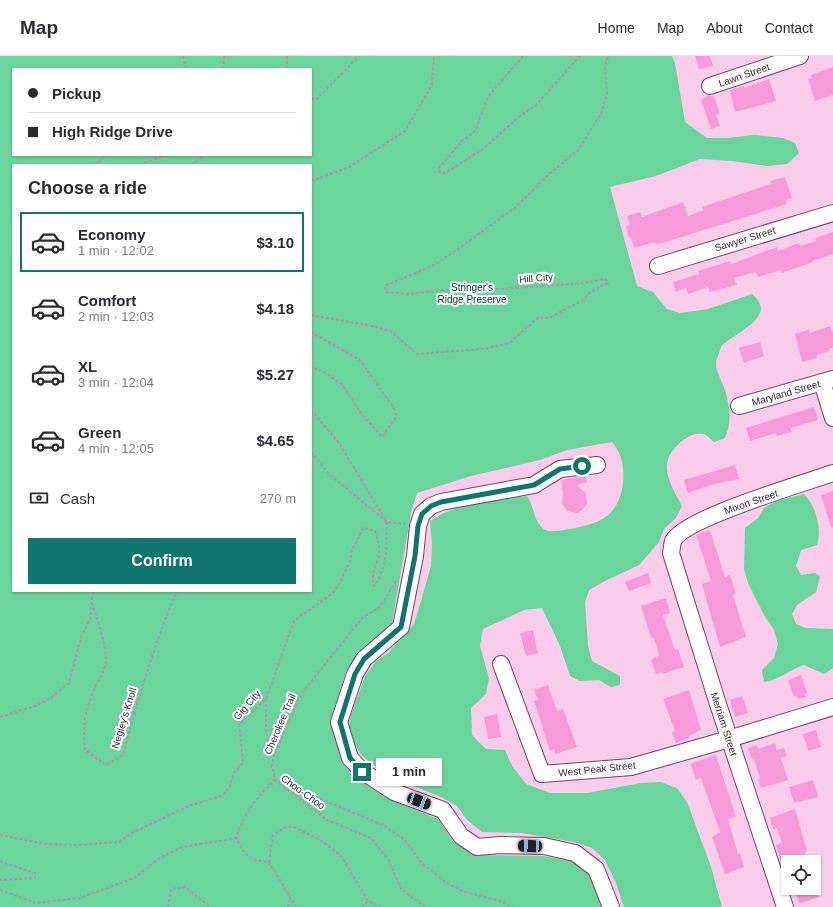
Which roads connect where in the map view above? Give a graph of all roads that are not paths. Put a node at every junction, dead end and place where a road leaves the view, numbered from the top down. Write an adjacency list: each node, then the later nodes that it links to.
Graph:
1 (800, 56): 2 (street, Lawn Street)
2 (710, 86)
3 (833, 213): 4 (street, Sawyer Street)
4 (658, 266)
5 (828, 381): 6 (street, Maryland Street); 7 (street)
6 (739, 406)
7 (833, 418)
8 (597, 465): 14 (street)
9 (833, 473): 10 (street, Mixon Street)
10 (673, 540): 13 (street, Merriam Street)
11 (500, 664): 13 (street, West Peak Street)
12 (833, 707): 13 (street, West Peak Street)
13 (730, 739): 15 (street, Merriam Street)
14 (611, 907)
15 (785, 907)

